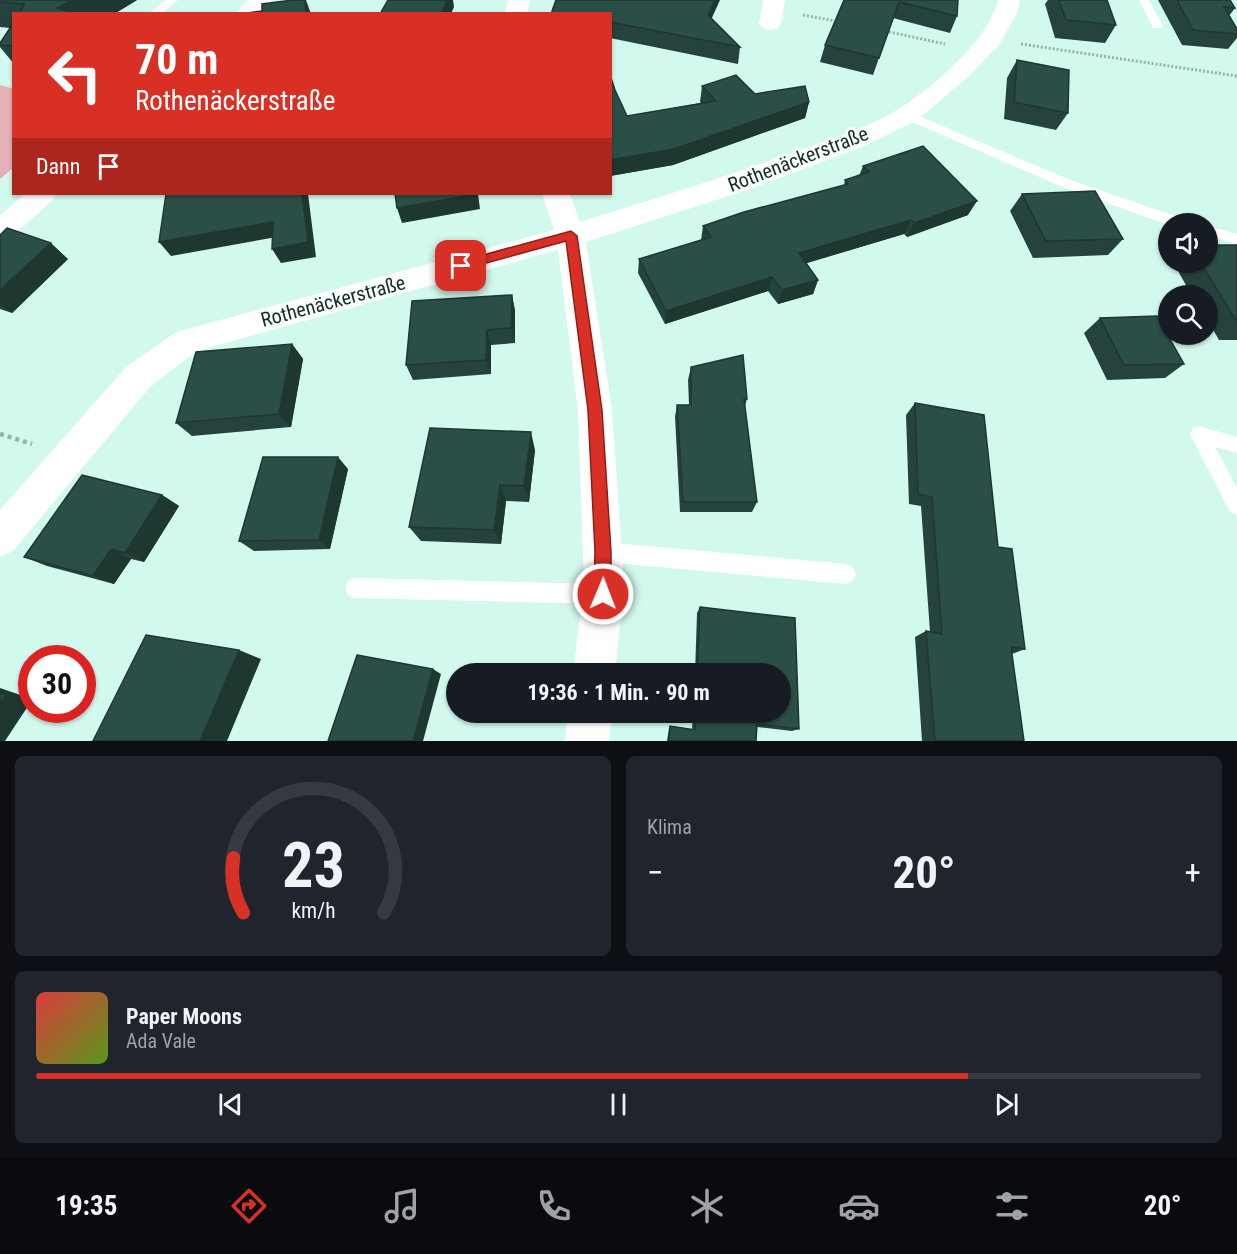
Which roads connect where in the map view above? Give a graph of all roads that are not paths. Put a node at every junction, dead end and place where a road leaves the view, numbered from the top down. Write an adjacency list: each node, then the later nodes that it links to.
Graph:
1 (173, 0): 5 (lane)
2 (261, 0): 6 (street)
3 (1009, 0): 8 (street, Rothenäckerstraße)
4 (1144, 0): 7 (lane)
5 (156, 12)
6 (248, 12)
7 (1156, 26)
8 (908, 115): 11 (lane); 14 (street, Rothenäckerstraße)
9 (41, 195): 12 (street)
10 (556, 195): 14 (street)
11 (1158, 216)
12 (0, 231)
13 (1218, 234): 15 (lane)
14 (571, 236): 18 (street, Rothenäckerstraße); 19 (street)
15 (1237, 239)
16 (1237, 445): 17 (lane)
17 (1237, 506)
18 (0, 538)
19 (603, 552): 20 (lane); 22 (street)
20 (846, 574)
21 (355, 588): 22 (lane)
22 (603, 594): 23 (street)
23 (595, 663)
24 (589, 723): 25 (street)
25 (587, 741)

